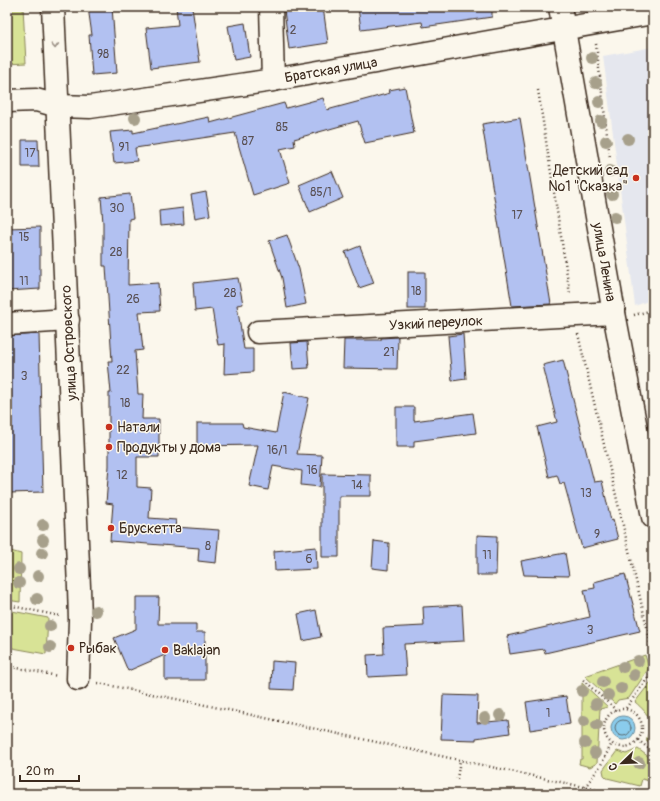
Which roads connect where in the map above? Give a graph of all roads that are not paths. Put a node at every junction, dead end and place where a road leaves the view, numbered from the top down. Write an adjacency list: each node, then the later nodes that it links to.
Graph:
1 (53, 7): 8 (street, улица Островского, one-way to 8)
2 (271, 7): 6 (street)
3 (560, 7): 5 (street, улица Ленина)
4 (653, 13): 5 (street, Братская улица)
5 (563, 28): 6 (street, Братская улица); 9 (street, улица Ленина)
6 (273, 80): 8 (street, Братская улица)
7 (7, 100): 8 (street, Братская улица)
8 (58, 106): 10 (street, улица Островского)
9 (622, 315): 12 (street, Узкий переулок); 13 (street, улица Ленина)
10 (68, 320): 11 (street); 14 (street, улица Островского)
11 (7, 324)
12 (258, 332)
13 (653, 517)
14 (78, 680)

